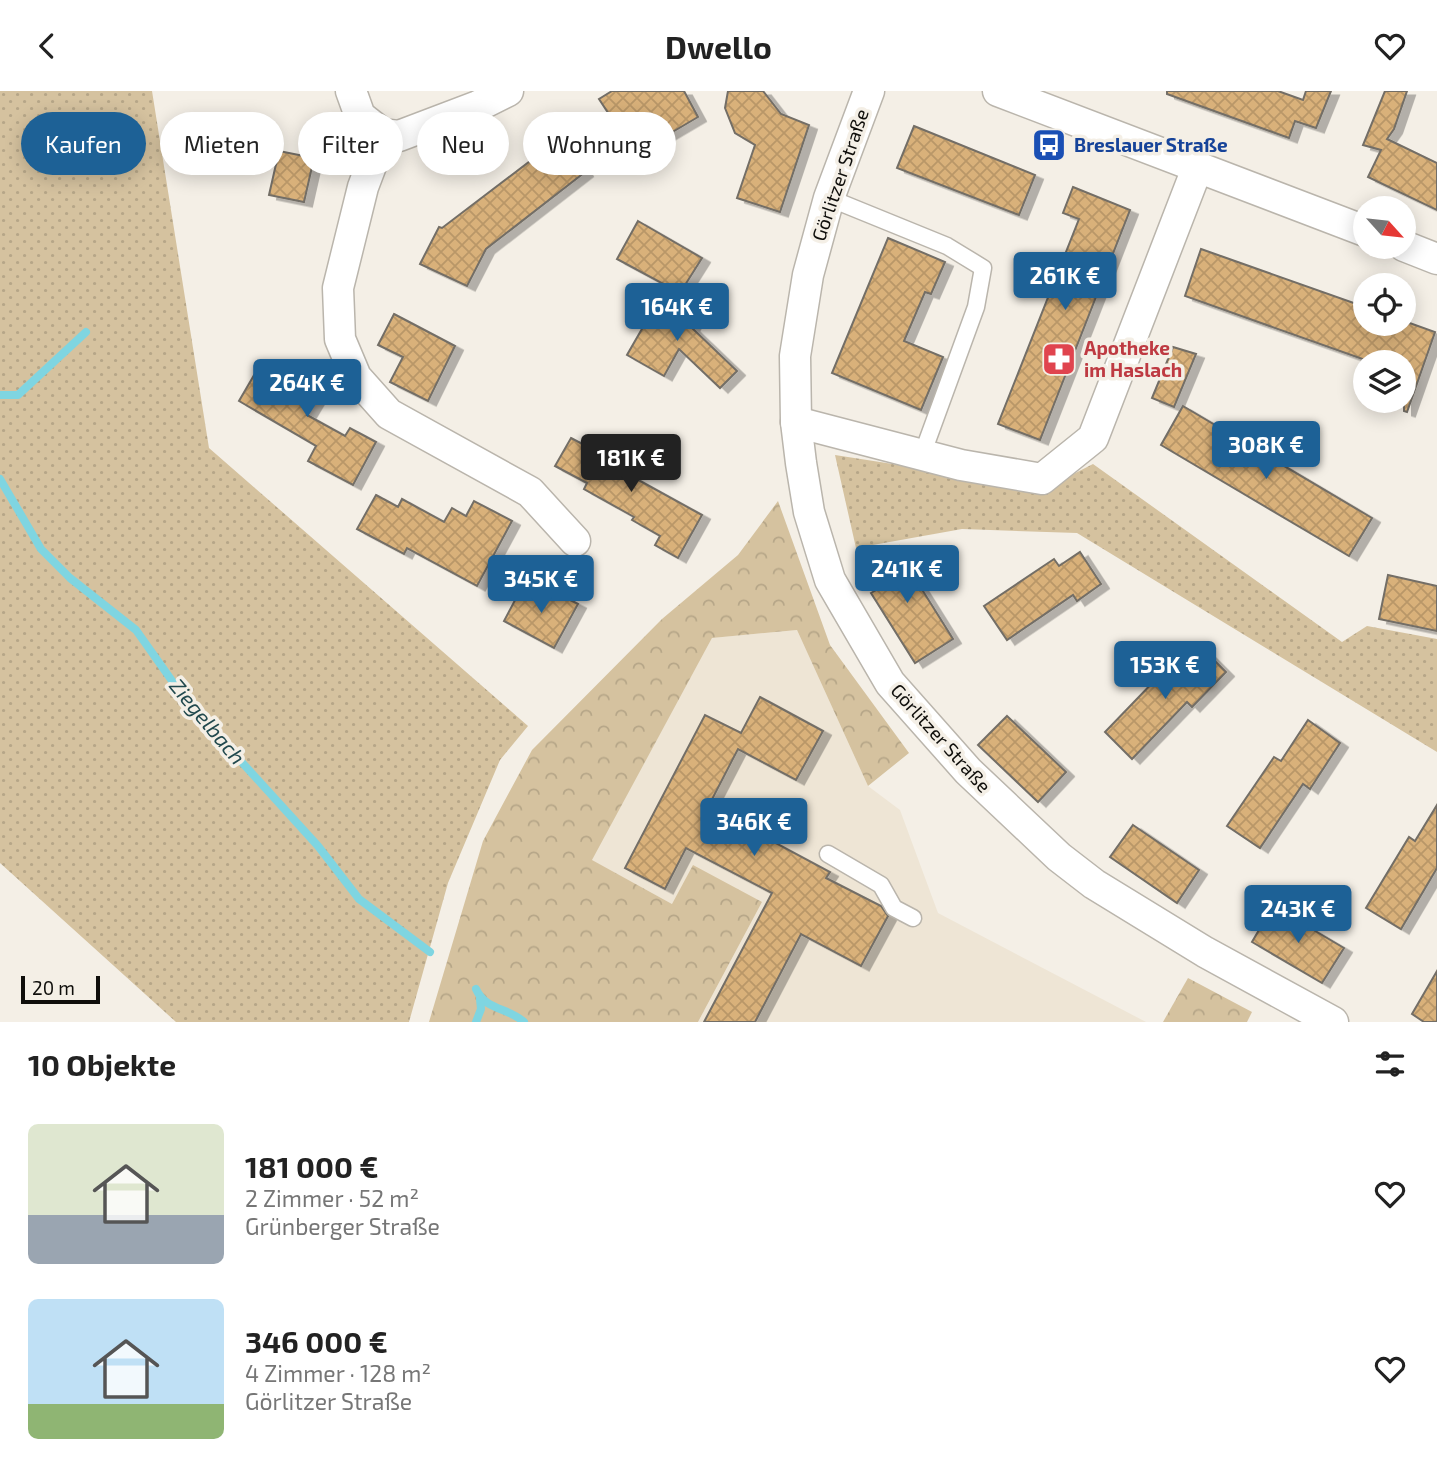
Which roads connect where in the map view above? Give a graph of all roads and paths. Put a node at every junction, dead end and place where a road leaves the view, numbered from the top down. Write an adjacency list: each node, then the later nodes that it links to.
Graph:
1 (351, 91): 5 (street)
2 (508, 91): 6 (street)
3 (869, 91): 9 (street, Görlitzer Straße)
4 (1012, 94): 7 (street)
5 (359, 112)
6 (403, 134)
7 (1198, 166): 10 (street); 14 (street)
8 (368, 175): 15 (street)
9 (829, 198): 13 (street, Görlitzer Straße); 14 (lane)
10 (1353, 226)
11 (1416, 251): 12 (street)
12 (1437, 259)
13 (796, 422): 14 (street); 18 (street, Görlitzer Straße)
14 (922, 455)
15 (575, 541)
16 (828, 854): 17 (lane)
17 (913, 918)
18 (1332, 1022)

